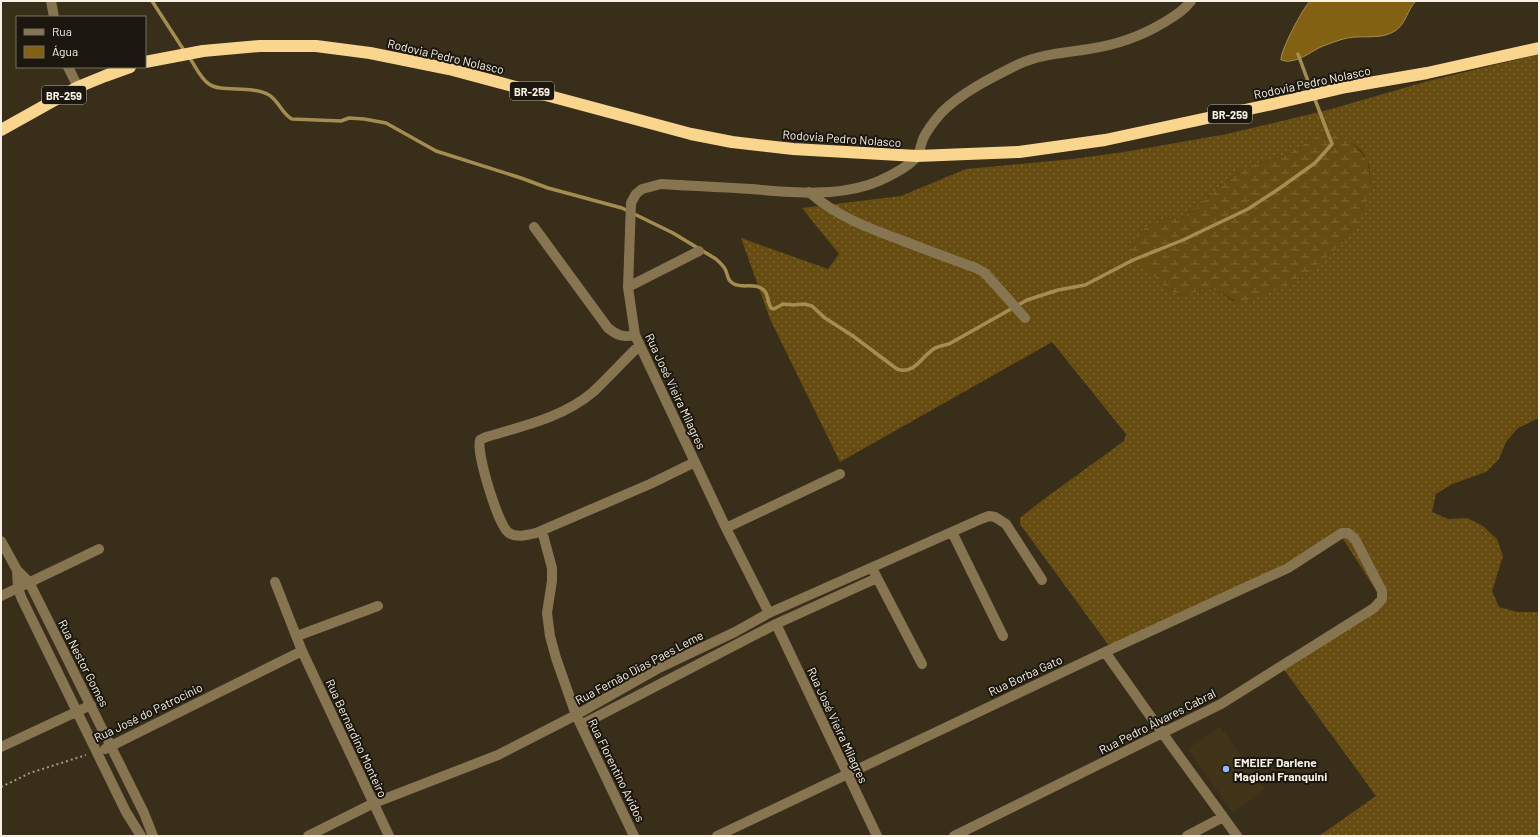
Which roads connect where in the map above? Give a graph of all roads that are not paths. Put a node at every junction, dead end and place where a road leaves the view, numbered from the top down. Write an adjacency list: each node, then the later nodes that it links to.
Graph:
1 (51, 1): 3 (street)
2 (1191, 1): 10 (street)
3 (54, 16)
4 (1539, 48): 10 (highway, Rodovia Pedro Nolasco / BR-259)
5 (146, 62): 10 (highway, Rodovia Pedro Nolasco / BR-259)
6 (68, 68): 8 (street)
7 (127, 68): 8 (highway, BR-259)
8 (78, 87): 9 (highway, BR-259)
9 (1, 130)
10 (918, 156): 11 (street, Rua José Vieira Milagres)
11 (809, 192): 14 (street, Rua José Vieira Milagres); 15 (street)
12 (534, 227): 16 (street)
13 (699, 251): 14 (street)
14 (628, 288): 16 (street, Rua José Vieira Milagres)
15 (1024, 318)
16 (635, 335): 17 (street, Rua José Vieira Milagres)
17 (639, 346): 18 (street, Rua José Vieira Milagres); 21 (street)
18 (695, 462): 20 (street, Rua José Vieira Milagres); 21 (street)
19 (840, 474): 20 (street)
20 (726, 528): 35 (street, Rua José Vieira Milagres)
21 (542, 531): 44 (street, Rua Florentino Avidos)
22 (952, 532): 26 (street, Rua Fernão Dias Paes Leme); 29 (street, Rua Fernão Dias Paes Leme); 38 (street)
23 (1342, 533): 40 (street, Rua Borba Gato); 46 (street, Rua Pedro Álvares Cabral)
24 (1, 541): 27 (street, Rua Nestor Gomes)
25 (99, 549): 30 (street)
26 (872, 568): 28 (street); 35 (street, Rua Fernão Dias Paes Leme)
27 (17, 570): 30 (street, Rua Nestor Gomes); 32 (street, Rua Nestor Gomes)
28 (877, 578): 36 (street); 41 (street)
29 (1042, 580)
30 (29, 582): 32 (street); 42 (street, Rua Nestor Gomes)
31 (275, 582): 37 (street, Rua Bernardino Monteiro)
32 (18, 588): 33 (street); 43 (street, Rua Nestor Gomes)
33 (1, 596)
34 (378, 606): 37 (street)
35 (769, 613): 44 (street, Rua Fernão Dias Paes Leme)
36 (776, 624): 45 (street); 50 (street, Rua José Vieira Milagres)
37 (297, 636): 39 (street, Rua Bernardino Monteiro)
38 (1003, 636)
39 (302, 651): 48 (street, Rua José do Patrocínio); 51 (street, Rua Bernardino Monteiro)
40 (1105, 652): 46 (street); 50 (street, Rua Borba Gato)
41 (922, 664)
42 (91, 704): 43 (street); 48 (street, Rua Nestor Gomes)
43 (78, 711): 47 (street); 49 (street, Rua Nestor Gomes)
44 (576, 715): 45 (street, Rua Florentino Avidos); 51 (street, Rua Fernão Dias Paes Leme)
45 (581, 725): 57 (street, Rua Florentino Avidos)
46 (1163, 734): 52 (street); 60 (street, Rua Pedro Álvares Cabral)
47 (1, 747)
48 (110, 747): 49 (street, Rua José do Patrocínio); 54 (street, Rua Nestor Gomes)
49 (97, 751): 53 (street, Rua Nestor Gomes)
50 (846, 774): 58 (street, Rua Borba Gato); 59 (street, Rua José Vieira Milagres)
51 (374, 803): 55 (street, Rua Fernão Dias Paes Leme); 56 (street, Rua Bernardino Monteiro)
52 (1223, 817): 61 (street); 62 (street)
53 (141, 836)
54 (153, 836)
55 (308, 836)
56 (389, 836)
57 (634, 836)
58 (717, 836)
59 (877, 836)
60 (954, 836)
61 (1187, 836)
62 (1237, 836)

